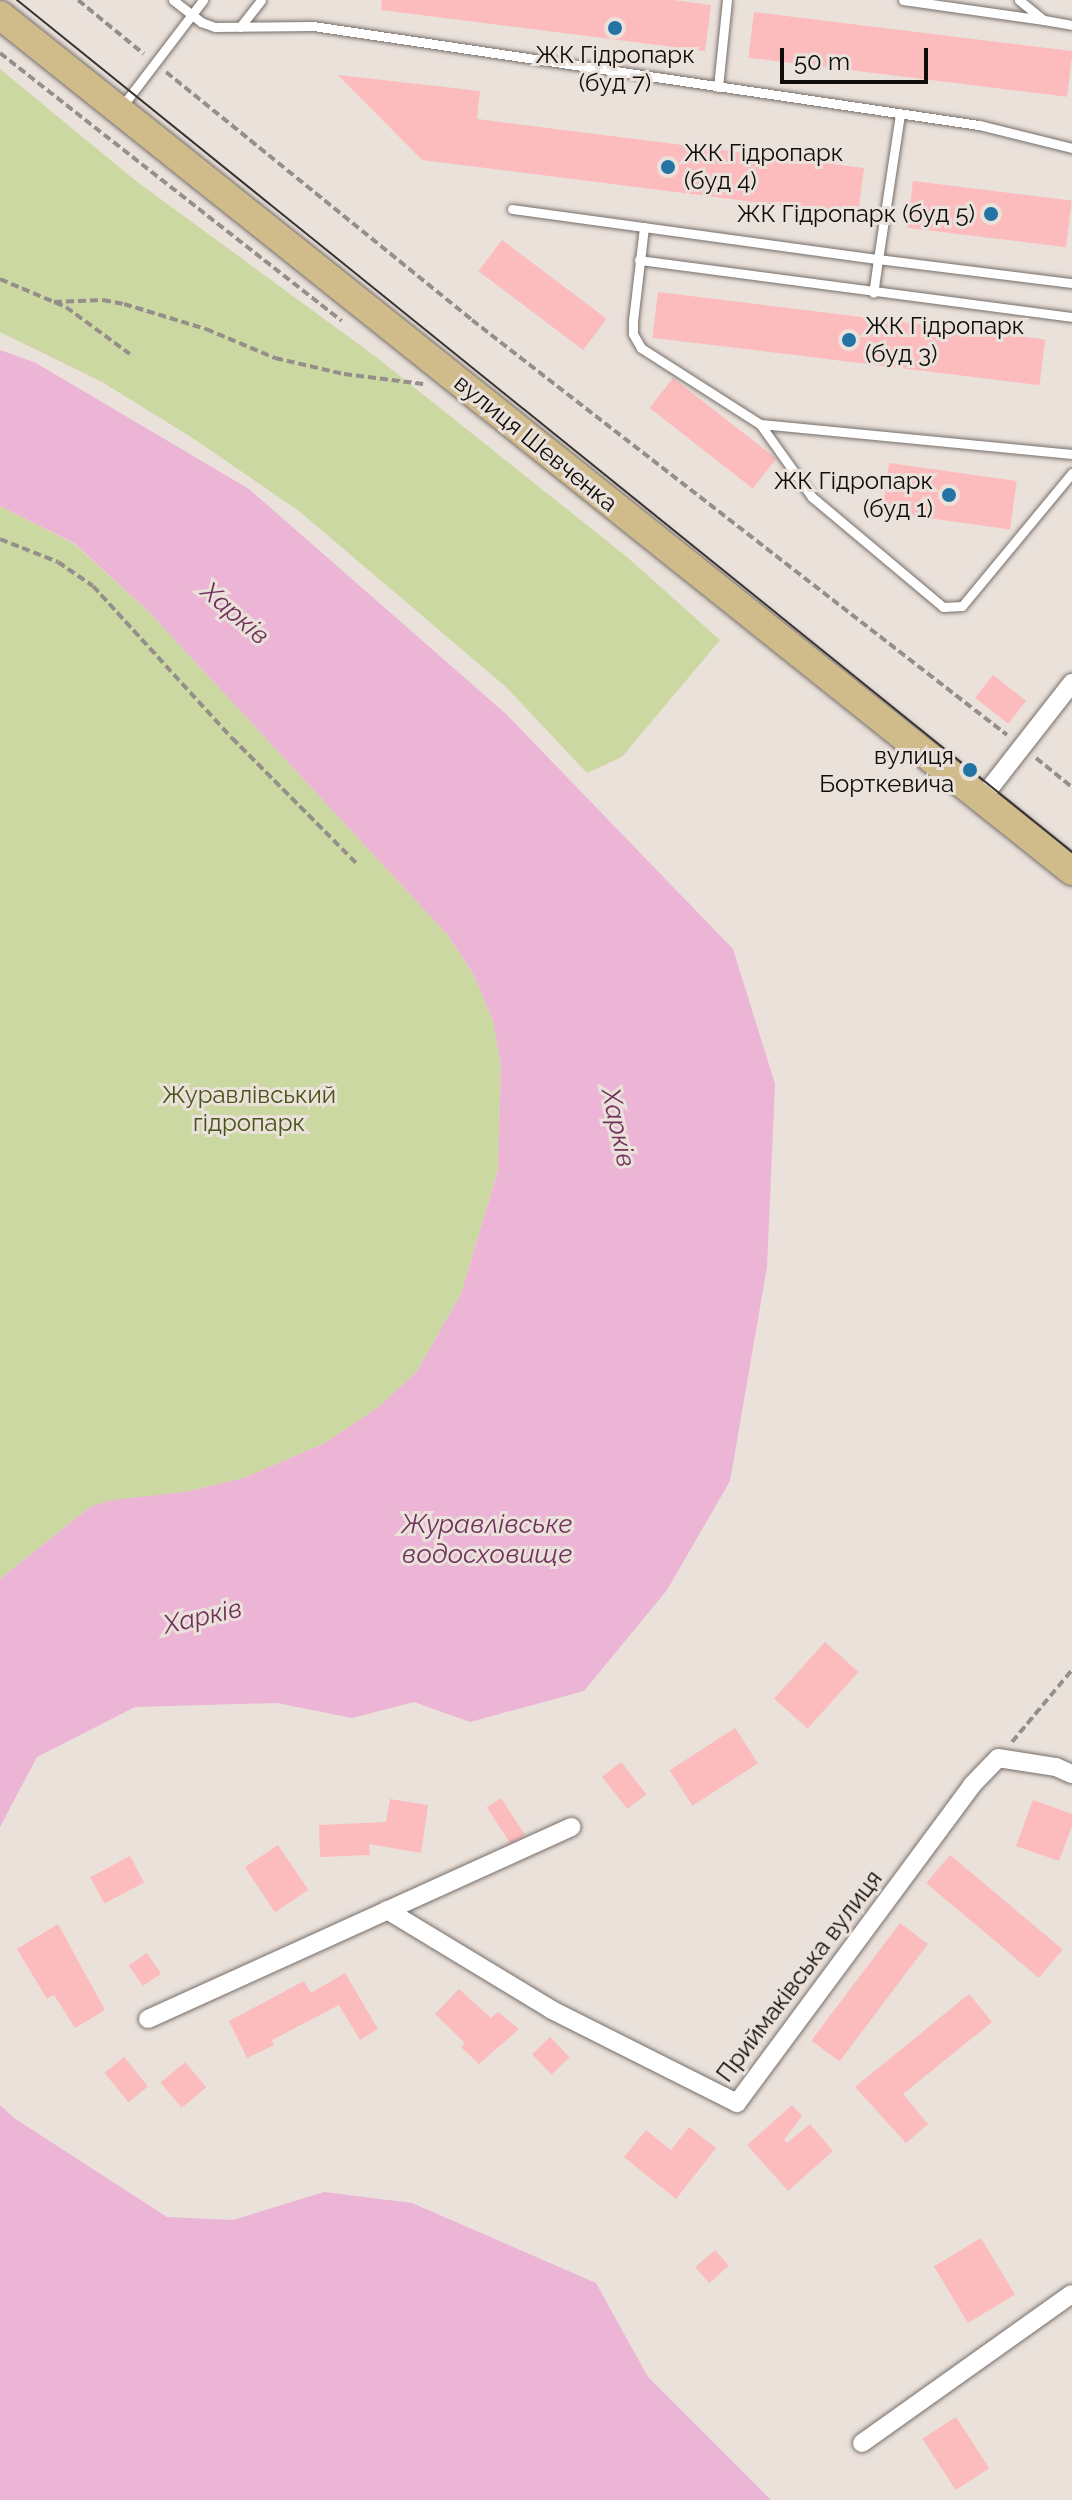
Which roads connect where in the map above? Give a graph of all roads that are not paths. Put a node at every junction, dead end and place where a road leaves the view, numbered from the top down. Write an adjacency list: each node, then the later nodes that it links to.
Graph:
1 (173, 0): 7 (lane)
2 (203, 0): 7 (lane)
3 (261, 0): 11 (lane)
4 (727, 0): 12 (lane)
5 (903, 0): 9 (lane)
6 (1019, 0): 9 (lane)
7 (191, 14): 11 (lane); 13 (lane)
8 (0, 15): 13 (main road, вулиця Шевченка)
9 (1044, 20): 10 (lane)
10 (1072, 25)
11 (240, 27): 12 (lane)
12 (718, 87): 14 (lane)
13 (118, 110): 27 (main road, вулиця Шевченка)
14 (900, 114): 15 (lane); 18 (lane)
15 (1072, 148)
16 (512, 209): 17 (lane)
17 (644, 227): 18 (lane); 19 (lane)
18 (878, 259): 20 (lane); 21 (lane)
19 (639, 260): 21 (lane); 23 (lane)
20 (1072, 283)
21 (873, 293): 22 (lane)
22 (1072, 317)
23 (760, 424): 24 (lane); 25 (lane)
24 (1072, 454)
25 (1072, 473)
26 (1072, 683): 27 (street)
27 (982, 798): 28 (main road, вулиця Шевченка)
28 (1072, 871)
29 (1072, 1774): 31 (street, Приймаківська вулиця)
30 (571, 1827): 31 (street)
31 (387, 1910): 32 (street)
32 (148, 2019)
33 (1072, 2294): 34 (street)
34 (862, 2443)

